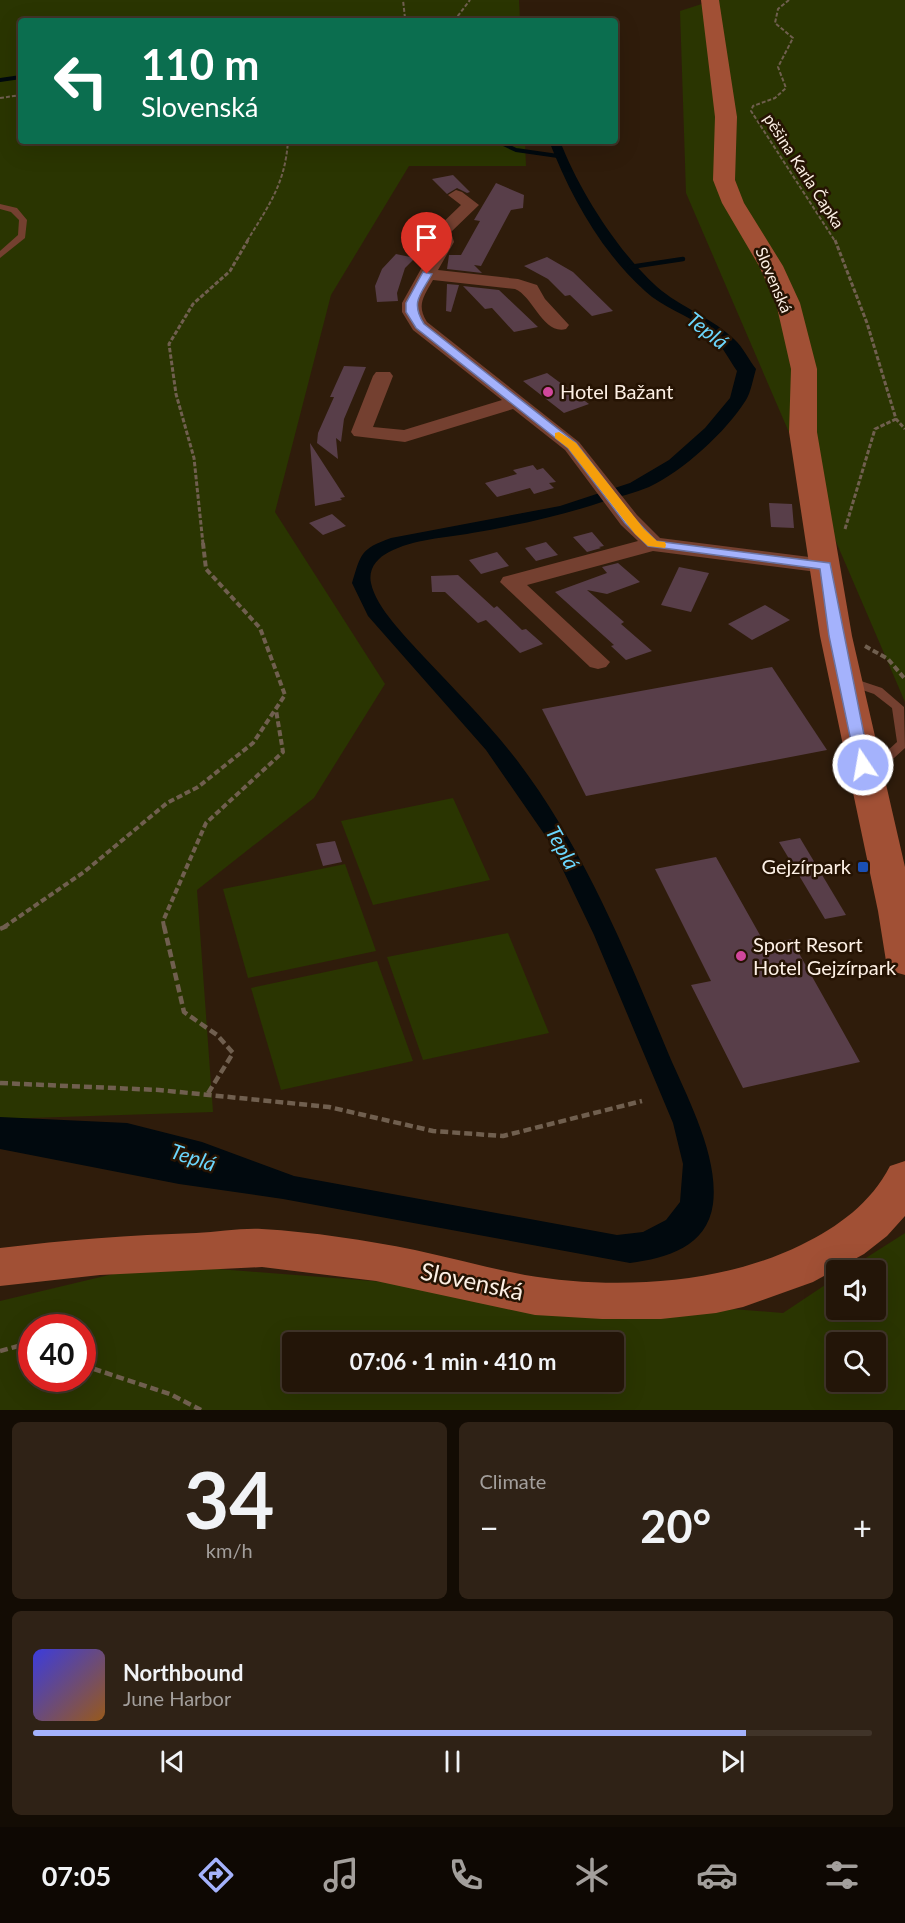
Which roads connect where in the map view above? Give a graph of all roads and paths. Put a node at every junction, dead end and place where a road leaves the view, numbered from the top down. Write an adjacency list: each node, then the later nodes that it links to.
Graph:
1 (403, 0): 5 (path)
2 (470, 0): 6 (path)
3 (710, 0): 20 (street, Slovenská)
4 (789, 0): 17 (path, pěšina Karla Čapka)
5 (405, 18)
6 (456, 18)
7 (18, 95): 8 (path)
8 (0, 98)
9 (288, 144): 25 (path)
10 (456, 195): 13 (street)
11 (0, 206): 12 (lane)
12 (0, 255)
13 (427, 274): 14 (street); 16 (street)
14 (560, 325)
15 (383, 376): 16 (street)
16 (517, 402): 19 (street)
17 (896, 419): 18 (path); 20 (path)
18 (905, 429)
19 (653, 544): 20 (street); 22 (street)
20 (825, 566): 21 (street, Slovenská)
21 (836, 636): 23 (street, Slovenská); 24 (path)
22 (598, 662)
23 (845, 679): 26 (street, Slovenská); 26 (lane)
24 (905, 679)
25 (276, 709): 27 (path); 30 (path)
26 (863, 765): 28 (street, Slovenská)
27 (0, 929)
28 (905, 961)
29 (0, 1083): 30 (path)
30 (207, 1095): 31 (path)
31 (642, 1101)
32 (905, 1178): 33 (street, Slovenská)
33 (0, 1267)
34 (18, 1346): 35 (path)
35 (0, 1352)
36 (96, 1370): 37 (path)
37 (201, 1410)

